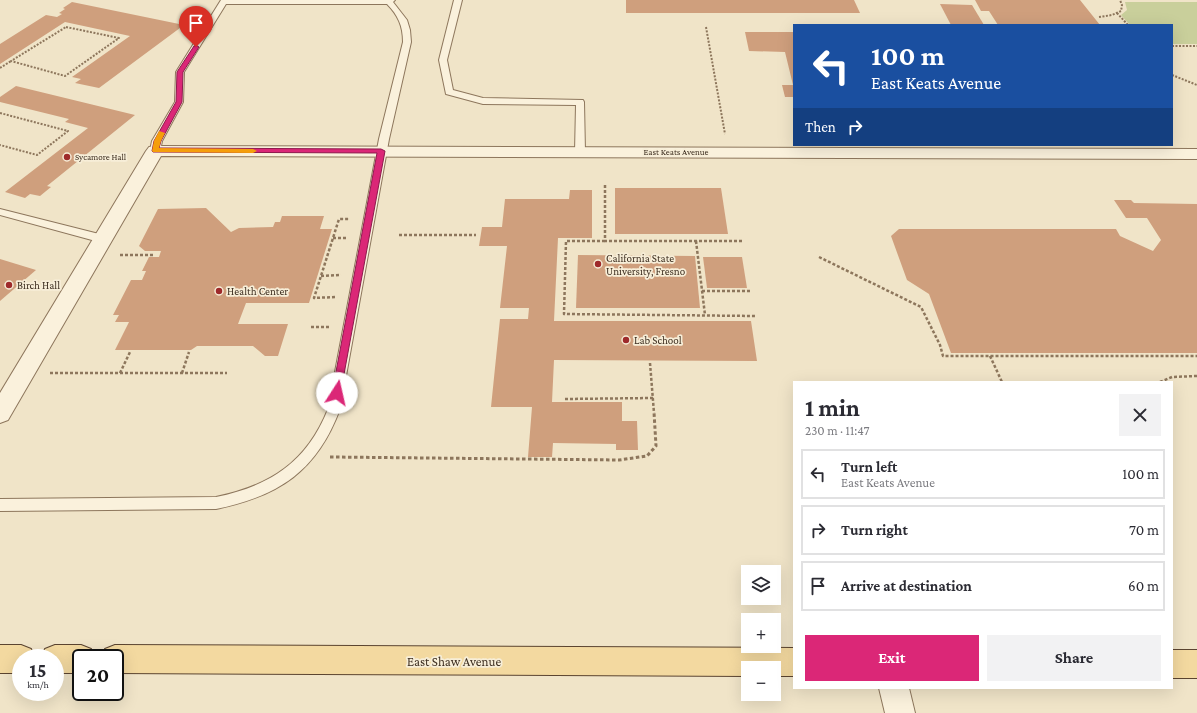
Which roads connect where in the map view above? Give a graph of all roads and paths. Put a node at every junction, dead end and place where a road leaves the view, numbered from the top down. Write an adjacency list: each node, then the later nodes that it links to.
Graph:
1 (458, 0): 19 (lane)
2 (1120, 0): 4 (path)
3 (390, 1): 17 (lane); 18 (lane)
4 (1117, 13): 5 (path); 6 (path)
5 (1099, 17)
6 (1127, 24)
7 (706, 27): 15 (path)
8 (1173, 46): 9 (path)
9 (1197, 46)
10 (11, 61): 10 (path); 11 (path)
11 (0, 68)
12 (1173, 75): 13 (path)
13 (1197, 85)
14 (0, 113): 16 (path)
15 (725, 137)
16 (0, 145)
17 (155, 151): 18 (street, East Keats Avenue); 31 (street)
18 (381, 151): 19 (street, East Keats Avenue); 58 (lane)
19 (580, 152): 20 (street, East Keats Avenue)
20 (1197, 154)
21 (605, 185): 29 (path)
22 (0, 212): 31 (lane)
23 (355, 218): 26 (path)
24 (399, 235): 25 (path)
25 (476, 235)
26 (333, 238): 27 (path); 35 (path)
27 (351, 238)
28 (743, 240): 30 (path)
29 (605, 241): 30 (path); 39 (path)
30 (696, 241): 36 (path)
31 (108, 247): 32 (path); 57 (street)
32 (154, 255)
33 (819, 257): 45 (path)
34 (345, 275): 35 (path)
35 (321, 276): 38 (path)
36 (702, 291): 37 (path); 39 (path)
37 (751, 291)
38 (341, 297)
39 (705, 315): 40 (path)
40 (755, 316)
41 (311, 327): 42 (path)
42 (335, 327)
43 (130, 352): 49 (path)
44 (189, 352): 50 (path)
45 (990, 356): 46 (path); 53 (path)
46 (1197, 356)
47 (650, 363): 55 (path)
48 (48, 373): 49 (path)
49 (120, 373): 50 (path)
50 (182, 373): 51 (path)
51 (227, 373)
52 (1197, 376): 54 (path)
53 (1002, 381)
54 (1161, 381)
55 (653, 398): 56 (path); 58 (path)
56 (565, 399)
57 (0, 413)
58 (306, 458): 59 (lane)
59 (0, 505)
60 (0, 659): 61 (main road)
61 (12, 659)
62 (124, 659): 63 (main road, East Shaw Avenue)
63 (793, 662)
64 (1173, 664): 65 (main road)
65 (1197, 664)
66 (894, 689): 67 (street)
67 (900, 713)

